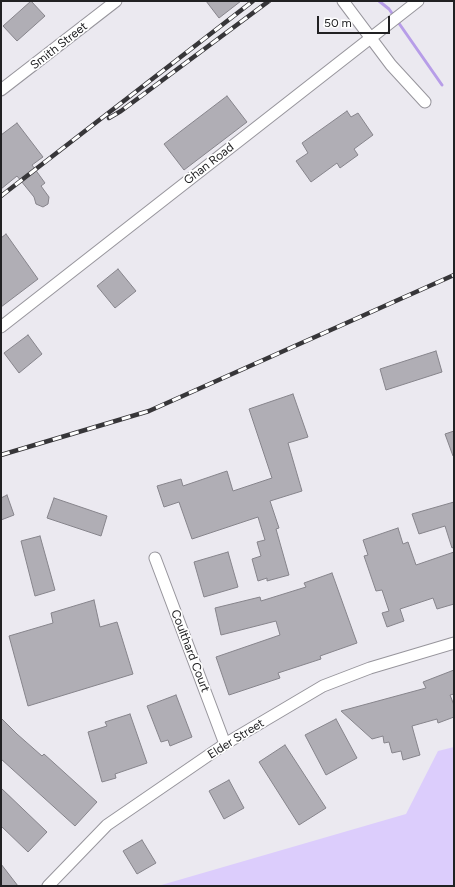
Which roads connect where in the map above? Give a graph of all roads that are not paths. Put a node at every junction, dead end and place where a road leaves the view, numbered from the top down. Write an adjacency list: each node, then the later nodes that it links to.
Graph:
1 (116, 1): 5 (street, Smith Street)
2 (343, 1): 4 (street)
3 (418, 1): 4 (street, Ghan Road)
4 (370, 38): 6 (street); 7 (street, Ghan Road)
5 (1, 90)
6 (425, 102)
7 (1, 327)
8 (155, 558): 10 (street, Coulthard Court)
9 (454, 643): 10 (street, Elder Street)
10 (225, 744): 11 (street, Elder Street)
11 (48, 886)

